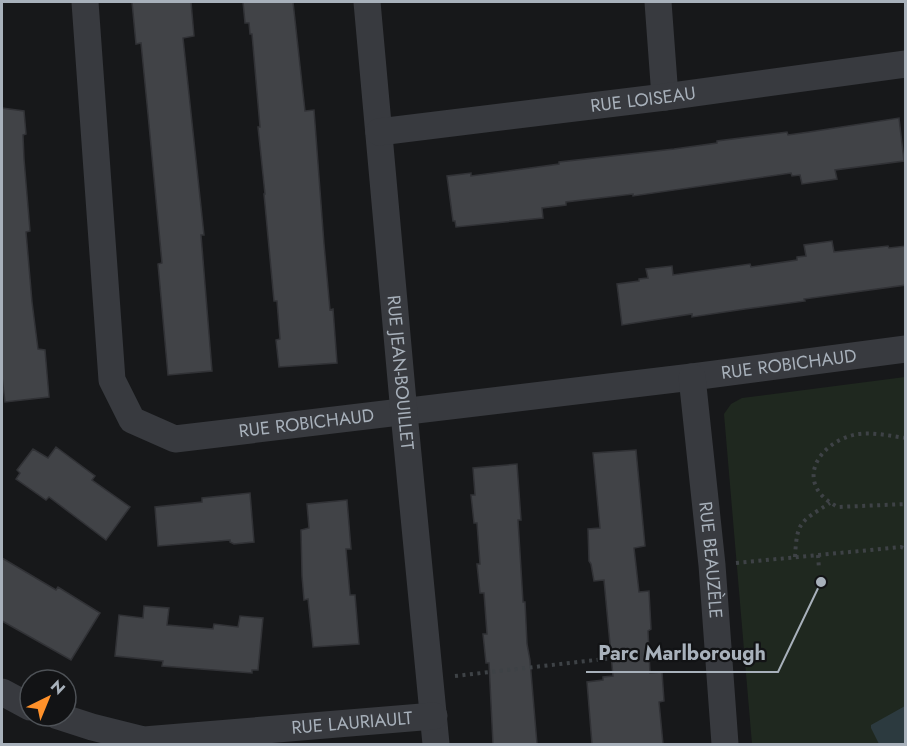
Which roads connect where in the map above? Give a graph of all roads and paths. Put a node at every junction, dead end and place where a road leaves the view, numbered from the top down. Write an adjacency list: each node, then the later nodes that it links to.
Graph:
1 (85, 2): 9 (street, RUE ROBICHAUD)
2 (368, 2): 6 (street, RUE JEAN-BOUILLET)
3 (658, 2): 5 (street)
4 (906, 64): 5 (street, RUE LOISEAU)
5 (665, 97): 6 (street, RUE LOISEAU)
6 (379, 132): 9 (street, RUE JEAN-BOUILLET)
7 (906, 349): 8 (street, RUE ROBICHAUD)
8 (692, 377): 9 (street, RUE ROBICHAUD); 16 (street, RUE BEAUZÈLE)
9 (404, 413): 19 (street, RUE JEAN-BOUILLET)
10 (906, 438): 11 (path)
11 (830, 503): 12 (path); 15 (path)
12 (906, 504)
13 (906, 549): 14 (path)
14 (818, 555): 15 (path); 17 (path)
15 (795, 557): 16 (path)
16 (712, 565): 18 (street, RUE BEAUZÈLE)
17 (819, 569)
18 (717, 646): 19 (path); 26 (street, RUE BEAUZÈLE)
19 (430, 679): 22 (street, RUE JEAN-BOUILLET)
20 (2, 692): 21 (street)
21 (18, 701)
22 (434, 716): 24 (street, RUE LAURIAULT); 25 (street, RUE JEAN-BOUILLET)
23 (78, 722): 24 (street, RUE LAURIAULT)
24 (144, 742)
25 (436, 744)
26 (725, 744)

